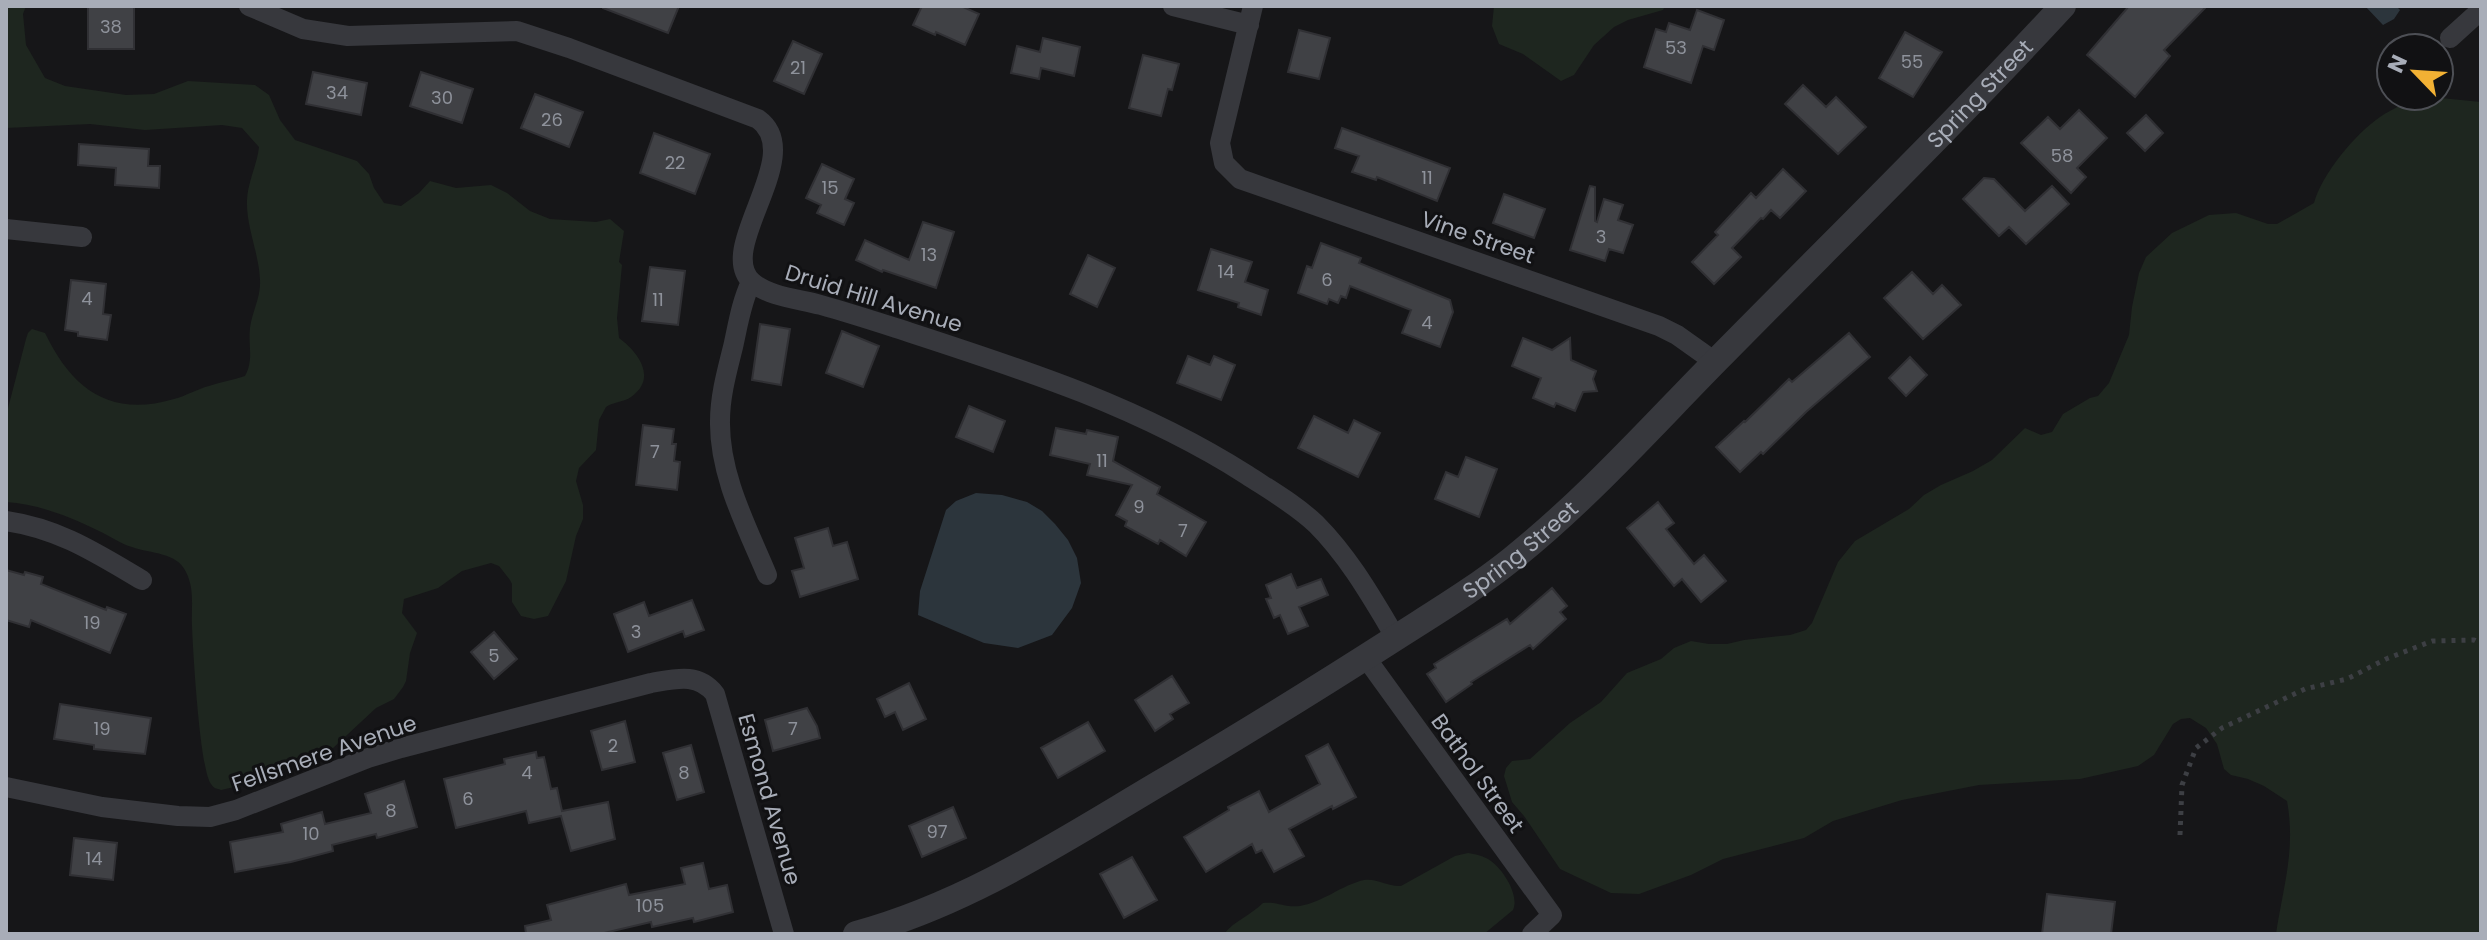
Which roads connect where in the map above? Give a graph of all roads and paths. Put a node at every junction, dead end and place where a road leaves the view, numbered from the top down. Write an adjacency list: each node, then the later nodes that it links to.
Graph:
1 (249, 6): 9 (street, Druid Hill Avenue)
2 (1173, 6): 5 (street)
3 (2063, 6): 10 (street, Spring Street)
4 (2481, 10): 6 (street)
5 (1251, 15): 10 (street, Vine Street)
6 (2455, 33)
7 (6, 229): 8 (street)
8 (82, 237)
9 (751, 282): 12 (street); 14 (street, Druid Hill Avenue)
10 (1715, 362): 14 (street, Spring Street)
11 (6, 521): 13 (street)
12 (767, 575)
13 (142, 580)
14 (1396, 638): 16 (street, Spring Street)
15 (2481, 644): 19 (path)
16 (1366, 658): 21 (street, Spring Street); 22 (street, Bathol Street)
17 (702, 681): 18 (street, Fellsmere Avenue); 20 (street, Esmond Avenue)
18 (6, 787)
19 (2180, 835)
20 (784, 934)
21 (856, 934)
22 (1532, 934)

